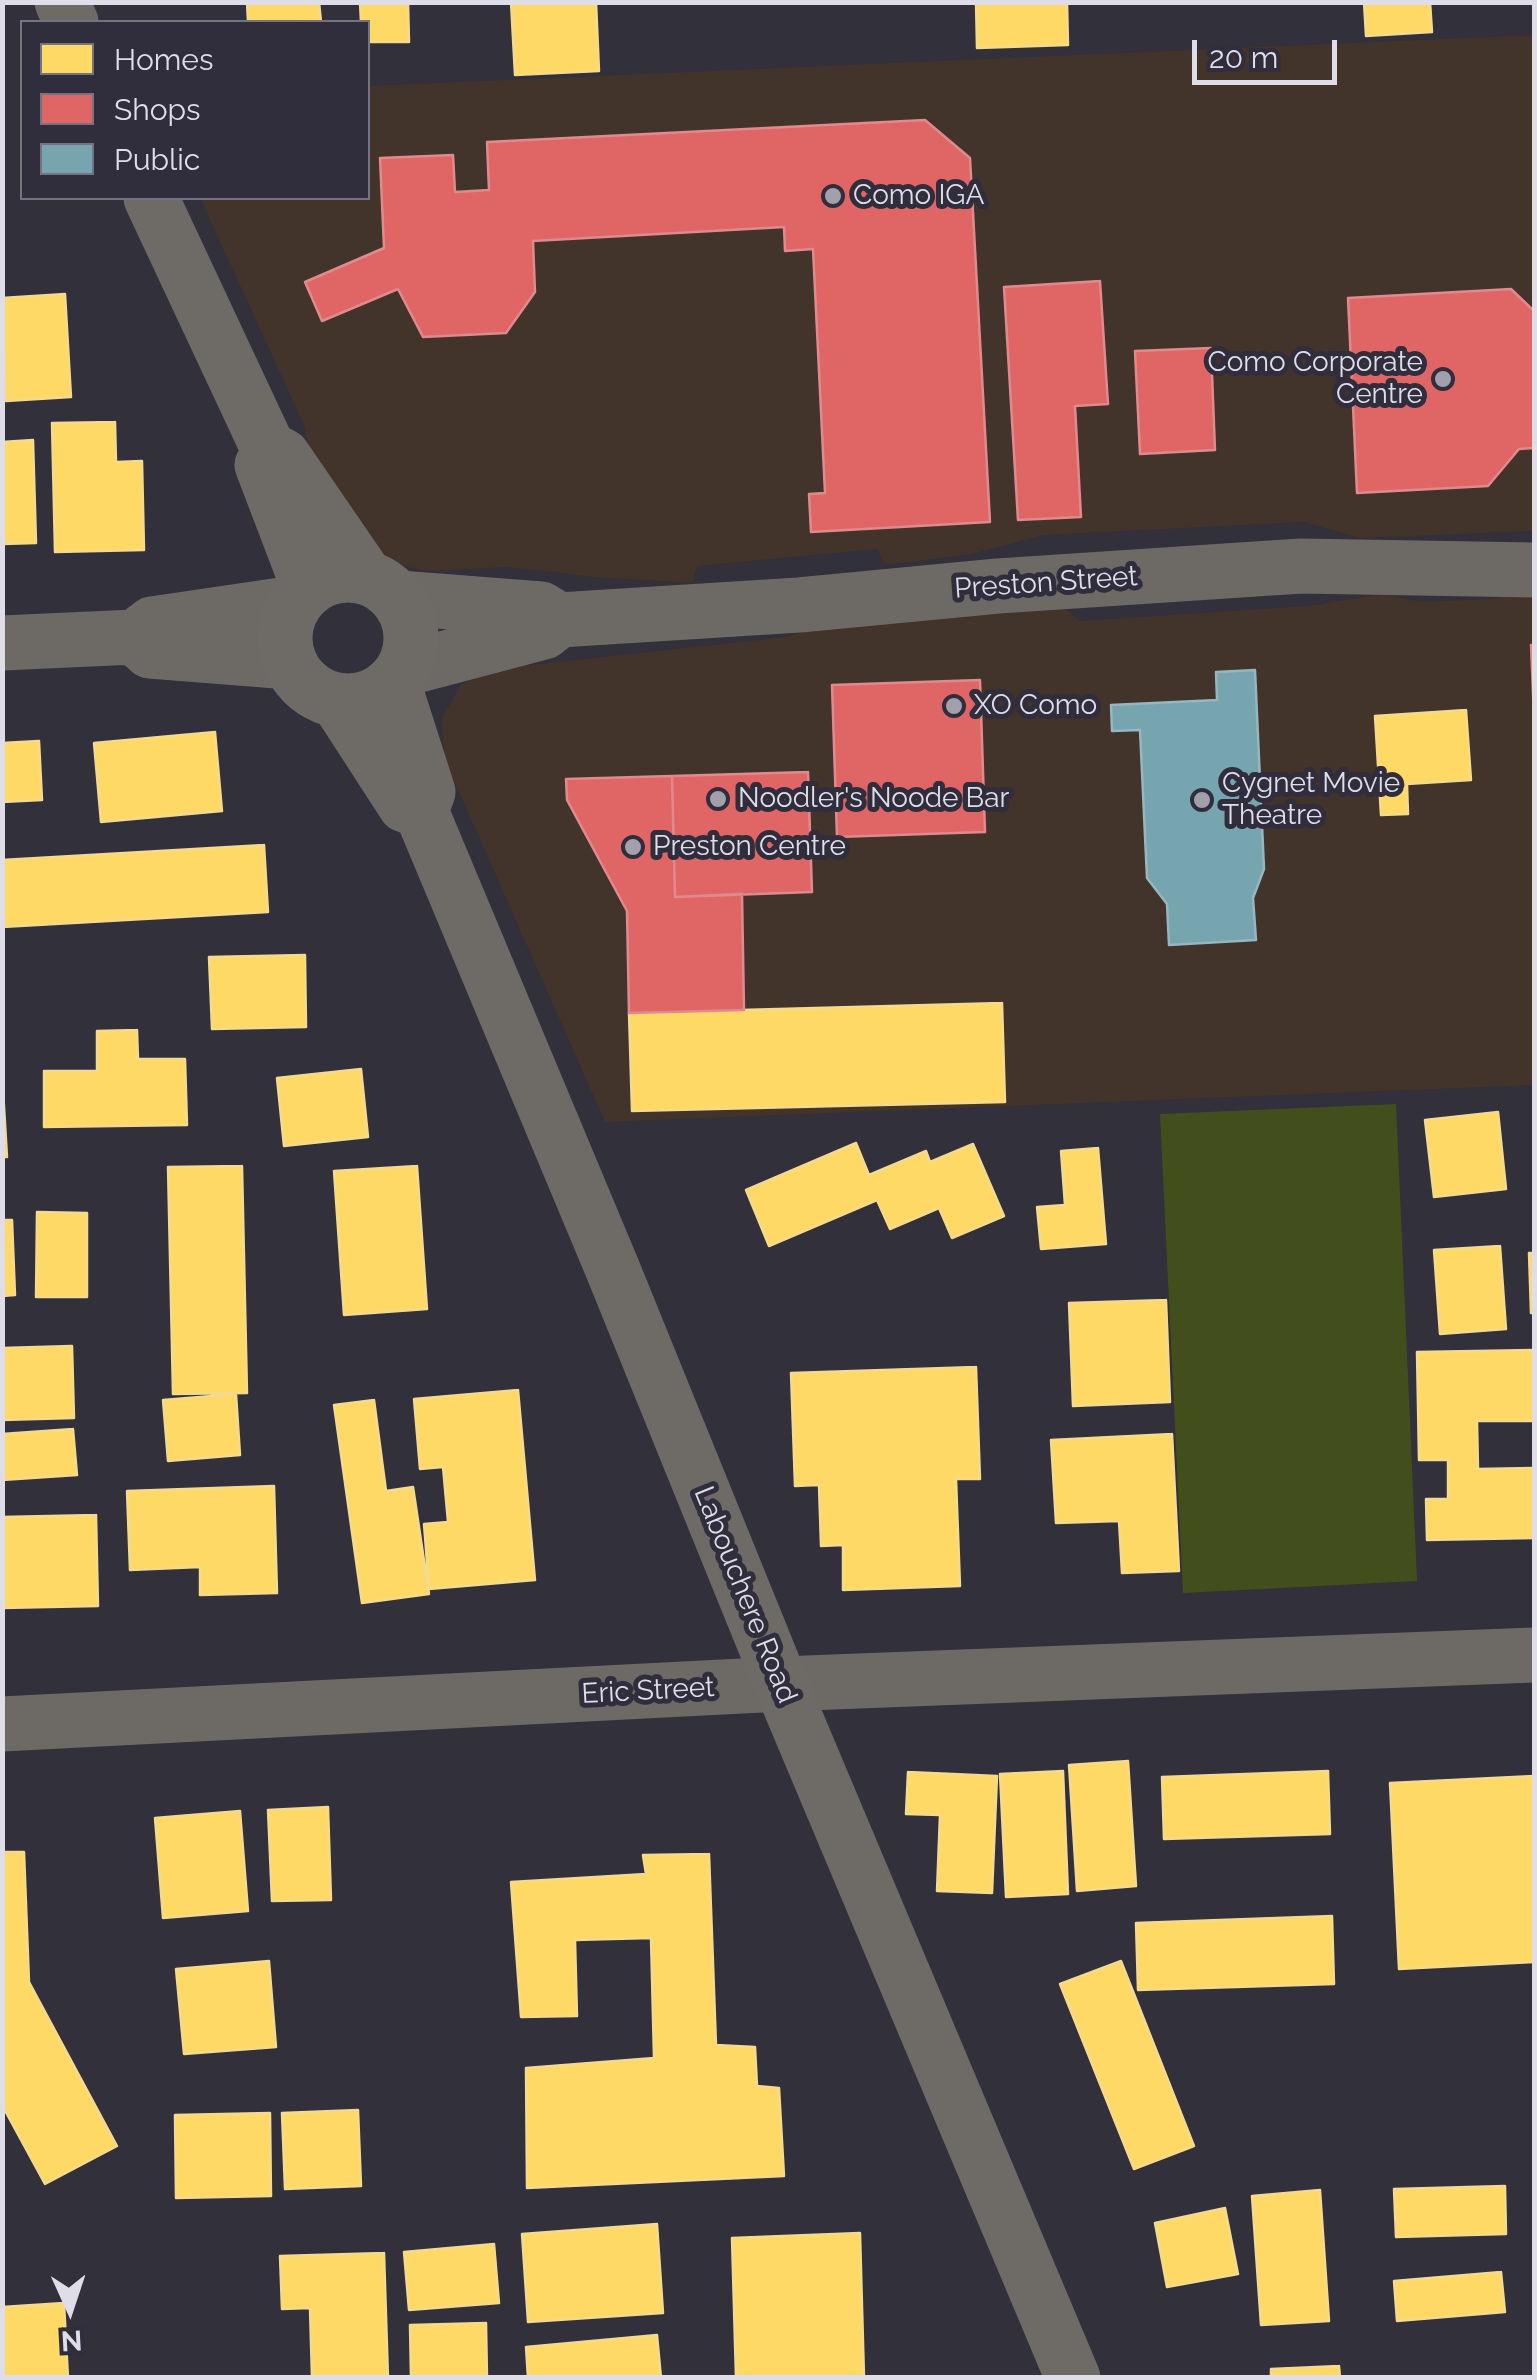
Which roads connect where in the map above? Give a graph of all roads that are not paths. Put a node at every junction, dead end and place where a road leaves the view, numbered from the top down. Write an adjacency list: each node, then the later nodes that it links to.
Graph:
1 (152, 200): 2 (main road)
2 (268, 448): 4 (main road); 5 (main road)
3 (1534, 570): 6 (street, Preston Street)
4 (382, 588): 5 (main road); 6 (street, Preston Street); 10 (main road)
5 (302, 595): 7 (street); 9 (main road)
6 (559, 620): 10 (street, Preston Street)
7 (135, 637): 8 (street); 9 (street)
8 (2, 643)
9 (290, 662): 11 (main road)
10 (398, 676): 11 (main road); 12 (main road, Labouchere Road)
11 (337, 700): 12 (main road, Labouchere Road)
12 (421, 812): 14 (main road, Labouchere Road)
13 (1534, 1656): 14 (street, Eric Street)
14 (781, 1684): 15 (street, Eric Street); 16 (main road, Labouchere Road)
15 (2, 1724)
16 (1073, 2378)

